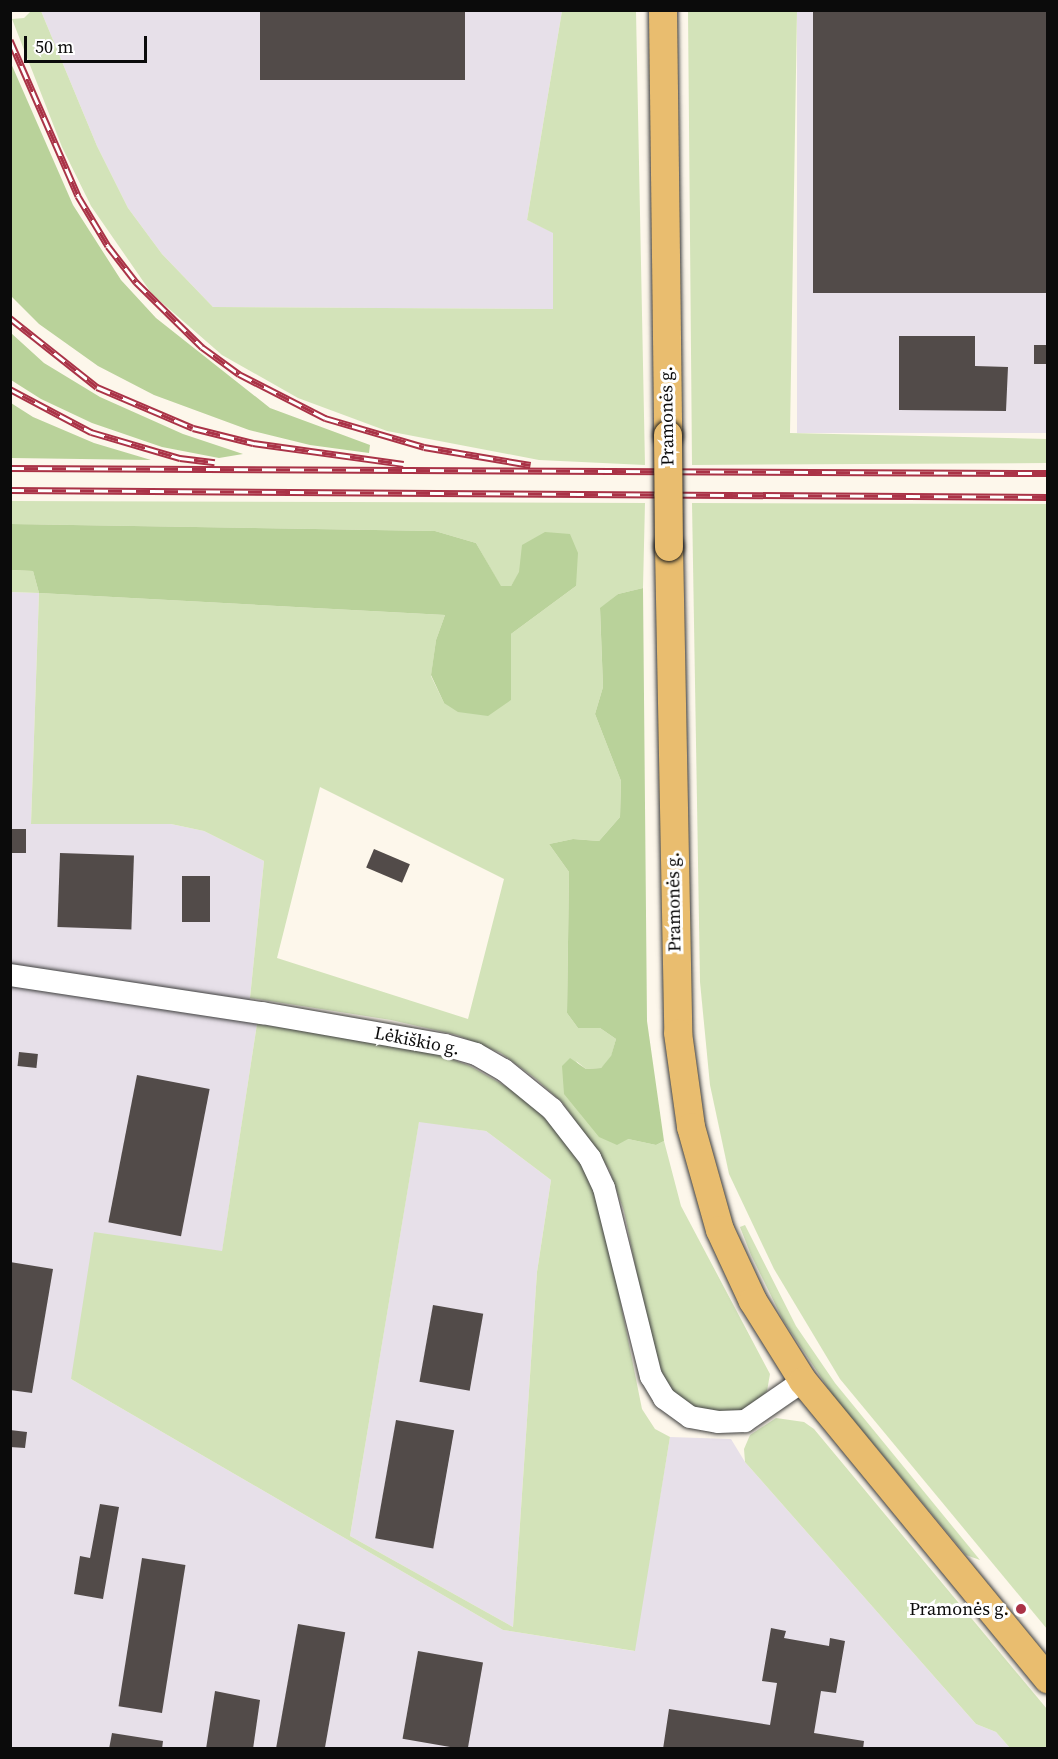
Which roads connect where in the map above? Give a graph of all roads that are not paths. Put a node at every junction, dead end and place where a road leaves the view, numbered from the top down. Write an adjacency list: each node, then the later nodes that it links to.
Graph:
1 (663, 10): 3 (main road, Pramonės g., bridge)
2 (10, 975): 3 (street, Lėkiškio g.)
3 (803, 1381): 4 (main road, Pramonės g.)
4 (1047, 1679)

